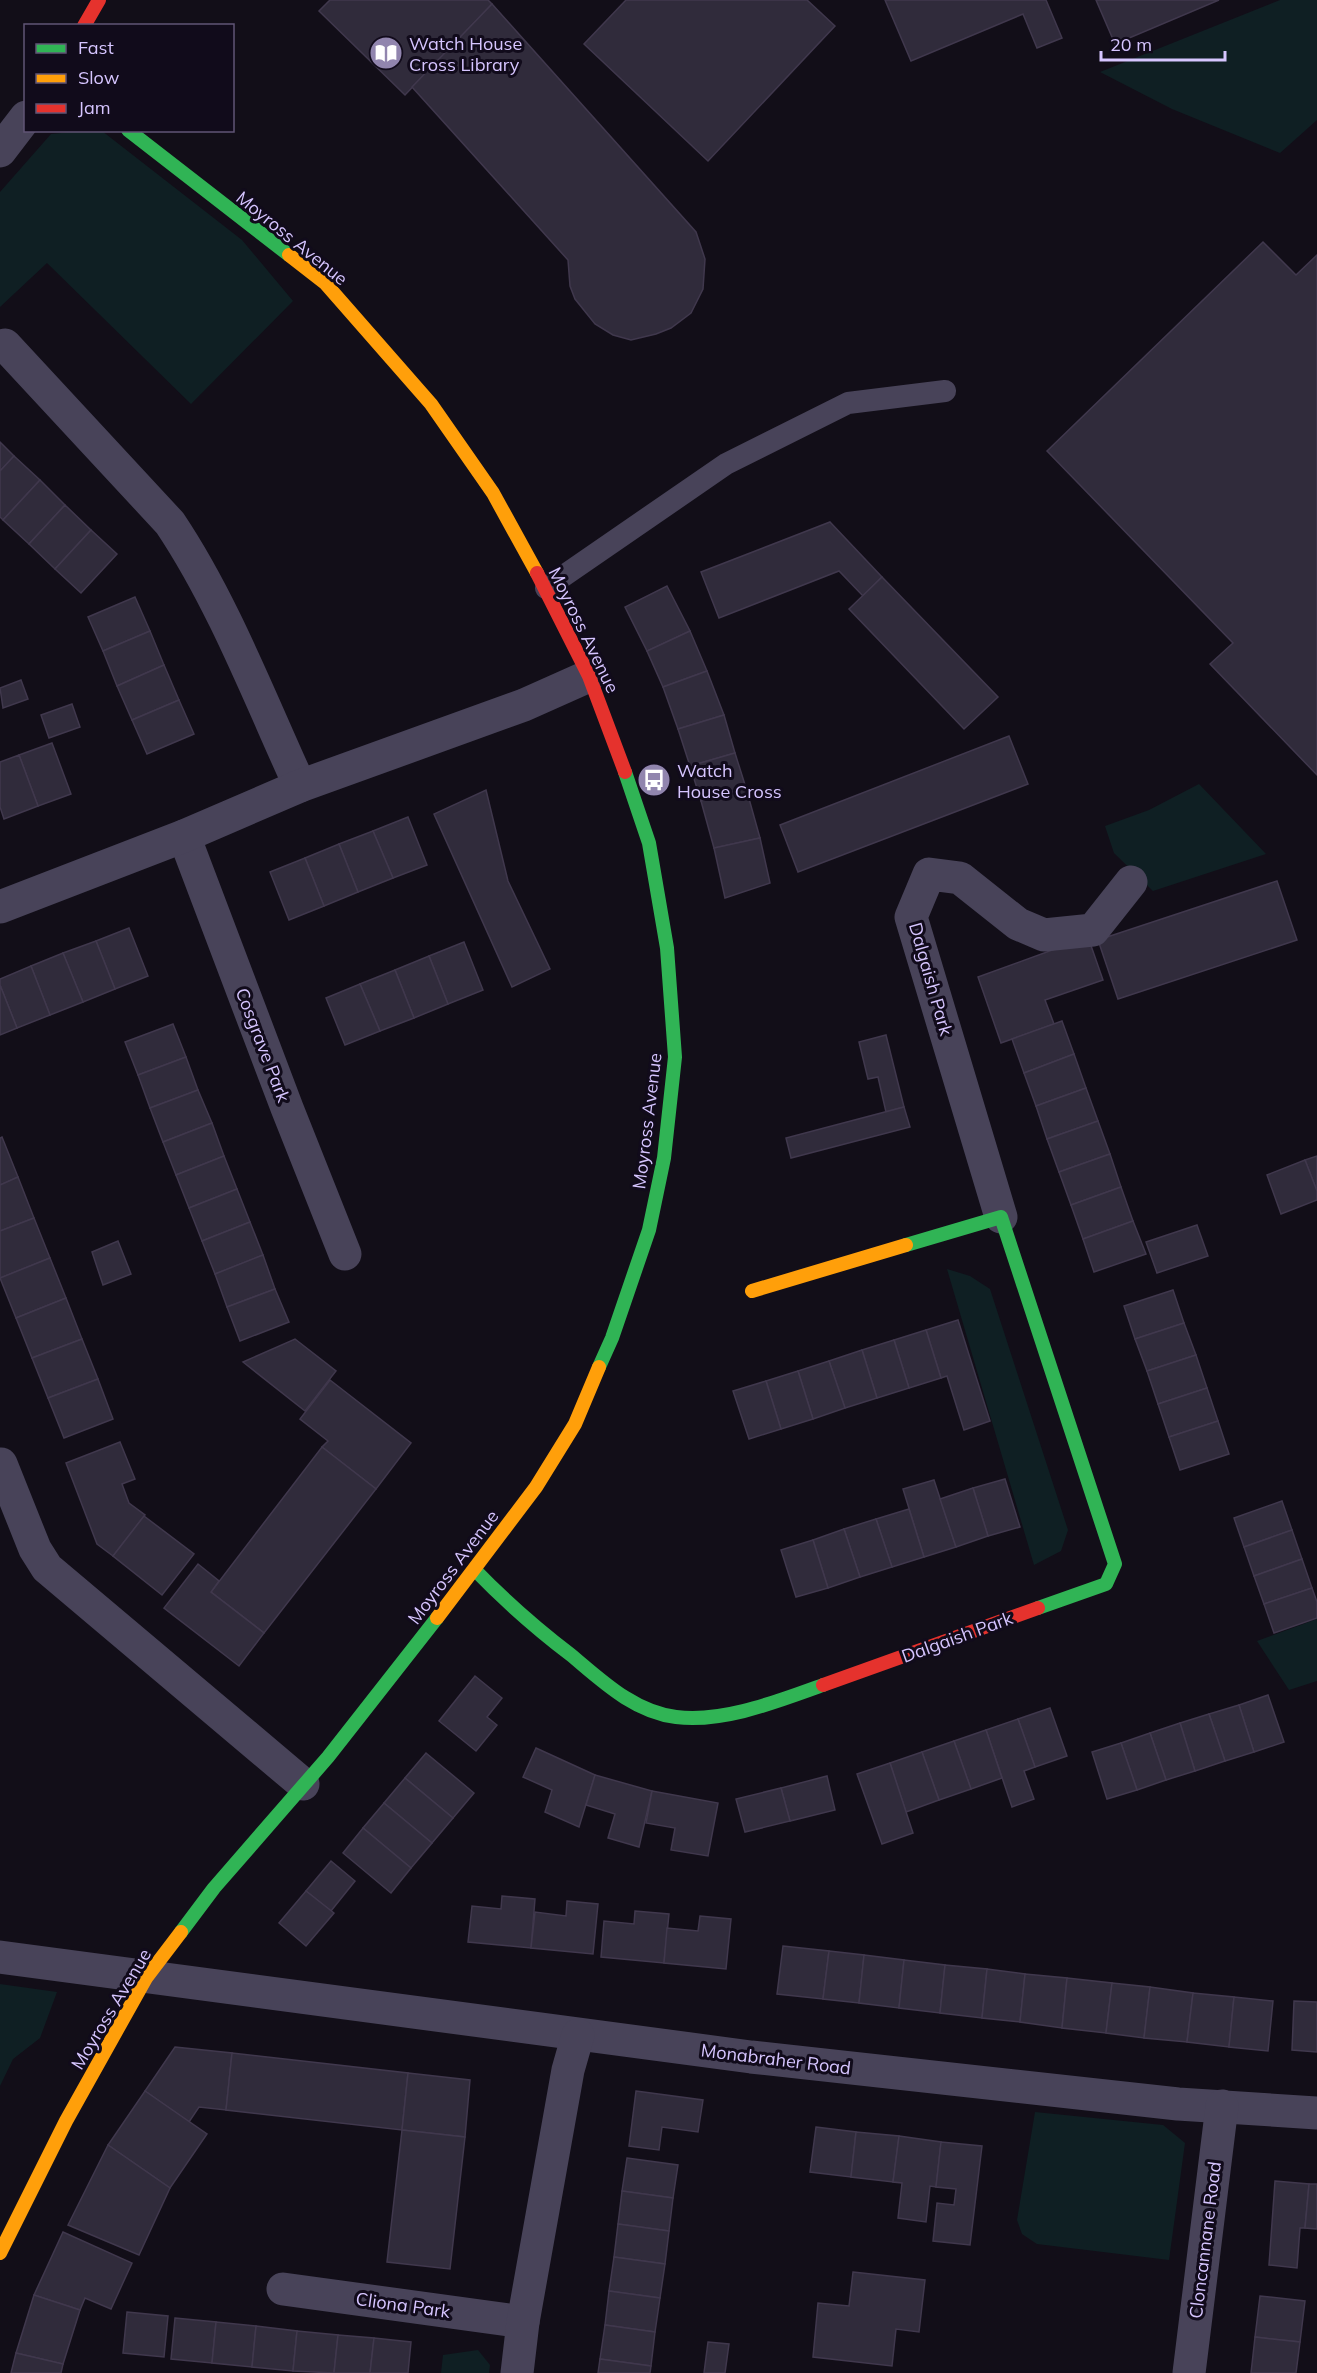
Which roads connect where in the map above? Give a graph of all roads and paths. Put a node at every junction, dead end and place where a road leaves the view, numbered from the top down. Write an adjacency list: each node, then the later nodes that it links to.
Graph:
1 (99, 0): 2 (street)
2 (85, 24)
3 (24, 120): 5 (street)
4 (131, 132): 8 (street, Moyross Avenue)
5 (0, 151)
6 (5, 345): 10 (street)
7 (945, 391): 8 (lane)
8 (546, 588): 9 (street, Moyross Avenue)
9 (589, 676): 10 (street); 18 (street, Moyross Avenue)
10 (300, 786): 11 (street)
11 (183, 836): 13 (street); 15 (street, Cosgrave Park)
12 (1131, 882): 14 (street, Dalgaish Park)
13 (0, 907)
14 (1001, 1217): 16 (street); 18 (street, Dalgaish Park)
15 (345, 1254)
16 (752, 1291)
17 (0, 1463): 19 (street)
18 (475, 1570): 19 (street, Moyross Avenue)
19 (303, 1784): 21 (street, Moyross Avenue)
20 (0, 1957): 21 (street)
21 (146, 1978): 22 (street, Monabraher Road); 25 (street, Moyross Avenue)
22 (578, 2035): 23 (street, Monabraher Road); 27 (street)
23 (1222, 2106): 24 (street, Monabraher Road); 29 (street, Cloncannane Road)
24 (1317, 2113)
25 (0, 2253)
26 (283, 2289): 27 (street, Cliona Park)
27 (524, 2322): 28 (street)
28 (517, 2373)
29 (1189, 2373)

